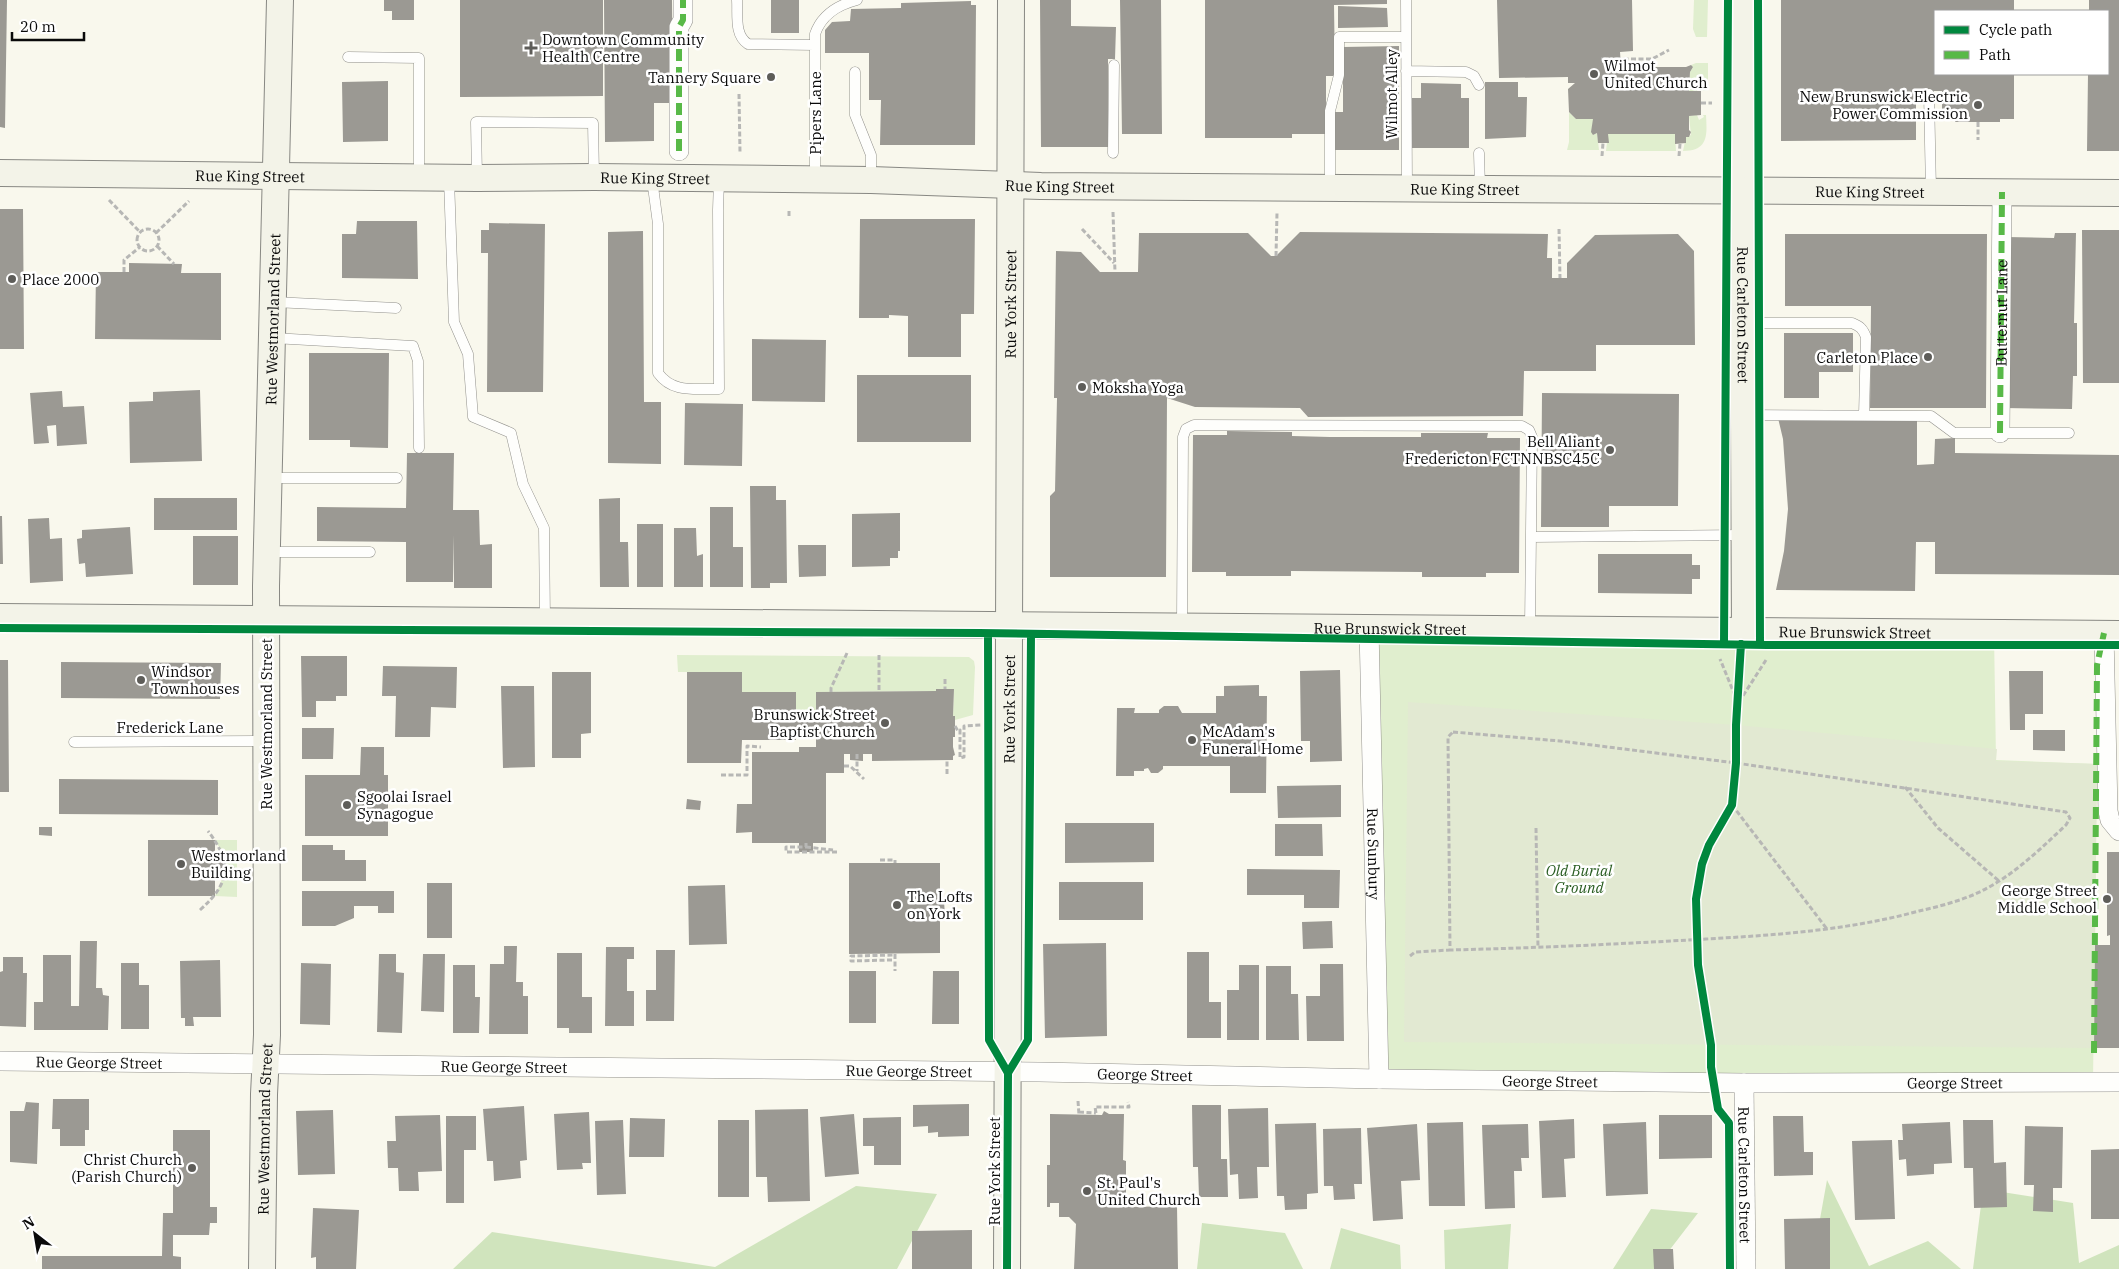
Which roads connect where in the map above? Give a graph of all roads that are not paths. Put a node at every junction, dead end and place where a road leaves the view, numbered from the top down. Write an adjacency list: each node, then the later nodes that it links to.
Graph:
1 (280, 0): 20 (main road, Rue Westmorland Street)
2 (683, 0): 16 (street)
3 (737, 0): 9 (lane)
4 (858, 0): 9 (lane, Pipers Lane)
5 (1011, 0): 29 (main road, Rue York Street)
6 (1406, 0): 8 (lane, Wilmot Alley)
7 (1742, 0): 33 (main road, Rue Carleton Street)
8 (1406, 36): 13 (lane, Wilmot Alley); 30 (lane)
9 (815, 45): 27 (lane, Pipers Lane)
10 (348, 57): 21 (lane)
11 (1114, 65): 17 (lane)
12 (854, 72): 28 (lane)
13 (1406, 72): 14 (lane); 31 (lane, Wilmot Alley)
14 (1478, 85)
15 (1929, 94): 34 (lane)
16 (679, 150)
17 (1113, 153)
18 (1479, 153): 32 (lane)
19 (0, 174): 20 (main road, Rue King Street)
20 (276, 176): 21 (main road, Rue King Street); 37 (main road, Rue Westmorland Street)
21 (419, 177): 23 (main road, Rue King Street)
22 (594, 177): 24 (main road, Rue King Street); 24 (lane); 25 (main road, Rue King Street)
23 (449, 178): 24 (main road, Rue King Street); 54 (lane)
24 (477, 178)
25 (652, 178): 26 (main road, Rue King Street); 26 (lane)
26 (720, 179): 27 (main road, Rue King Street)
27 (815, 180): 28 (main road, Rue King Street)
28 (870, 180): 29 (main road, Rue King Street)
29 (1011, 185): 30 (main road, Rue King Street); 55 (main road, Rue York Street)
30 (1330, 188): 31 (main road, Rue King Street)
31 (1407, 188): 32 (main road, Rue King Street)
32 (1480, 189): 33 (main road, Rue King Street)
33 (1743, 190): 34 (main road, Rue King Street); 39 (main road, Rue Carleton Street)
34 (1931, 192): 35 (main road, Rue King Street)
35 (2002, 192): 36 (main road, Rue King Street); 43 (street, Butternut Lane)
36 (2119, 194)
37 (273, 302): 38 (lane); 40 (main road, Rue Westmorland Street)
38 (396, 308)
39 (1743, 323): 41 (main road, Rue Carleton Street); 42 (lane)
40 (272, 338): 45 (lane); 46 (main road, Rue Westmorland Street)
41 (1744, 414): 42 (lane); 48 (main road, Rue Carleton Street)
42 (1864, 415): 43 (lane)
43 (2000, 433): 44 (lane)
44 (2070, 433)
45 (419, 448)
46 (269, 478): 47 (lane); 50 (main road, Rue Westmorland Street)
47 (397, 478)
48 (1744, 535): 49 (lane); 59 (main road, Rue Carleton Street)
49 (1531, 537): 56 (lane); 58 (lane)
50 (267, 552): 51 (lane); 53 (main road, Rue Westmorland Street)
51 (370, 552)
52 (0, 617): 53 (main road, Rue Brunswick Street)
53 (266, 619): 54 (main road, Rue Brunswick Street); 61 (main road, Rue Westmorland Street)
54 (545, 621): 55 (main road, Rue Brunswick Street)
55 (1009, 625): 56 (main road, Rue Brunswick Street); 66 (main road, Rue York Street)
56 (1182, 626): 57 (main road, Rue Brunswick Street)
57 (1369, 628): 58 (main road, Rue Brunswick Street); 67 (street, Rue Sunbury)
58 (1530, 629): 59 (main road, Rue Brunswick Street)
59 (1745, 631): 60 (main road, Rue Brunswick Street)
60 (2111, 633): 63 (street)
61 (266, 741): 62 (lane, Frederick Lane); 65 (main road, Rue Westmorland Street)
62 (74, 742)
63 (2119, 831)
64 (0, 1061): 65 (street, Rue George Street)
65 (266, 1064): 66 (street, Rue George Street); 70 (main road, Rue Westmorland Street)
66 (1008, 1073): 67 (street, George Street); 71 (main road, Rue York Street)
67 (1379, 1079): 69 (street, George Street)
68 (2119, 1082): 69 (street, George Street)
69 (1744, 1083): 72 (street, Rue Carleton Street)
70 (262, 1269)
71 (1007, 1269)
72 (1746, 1269)

